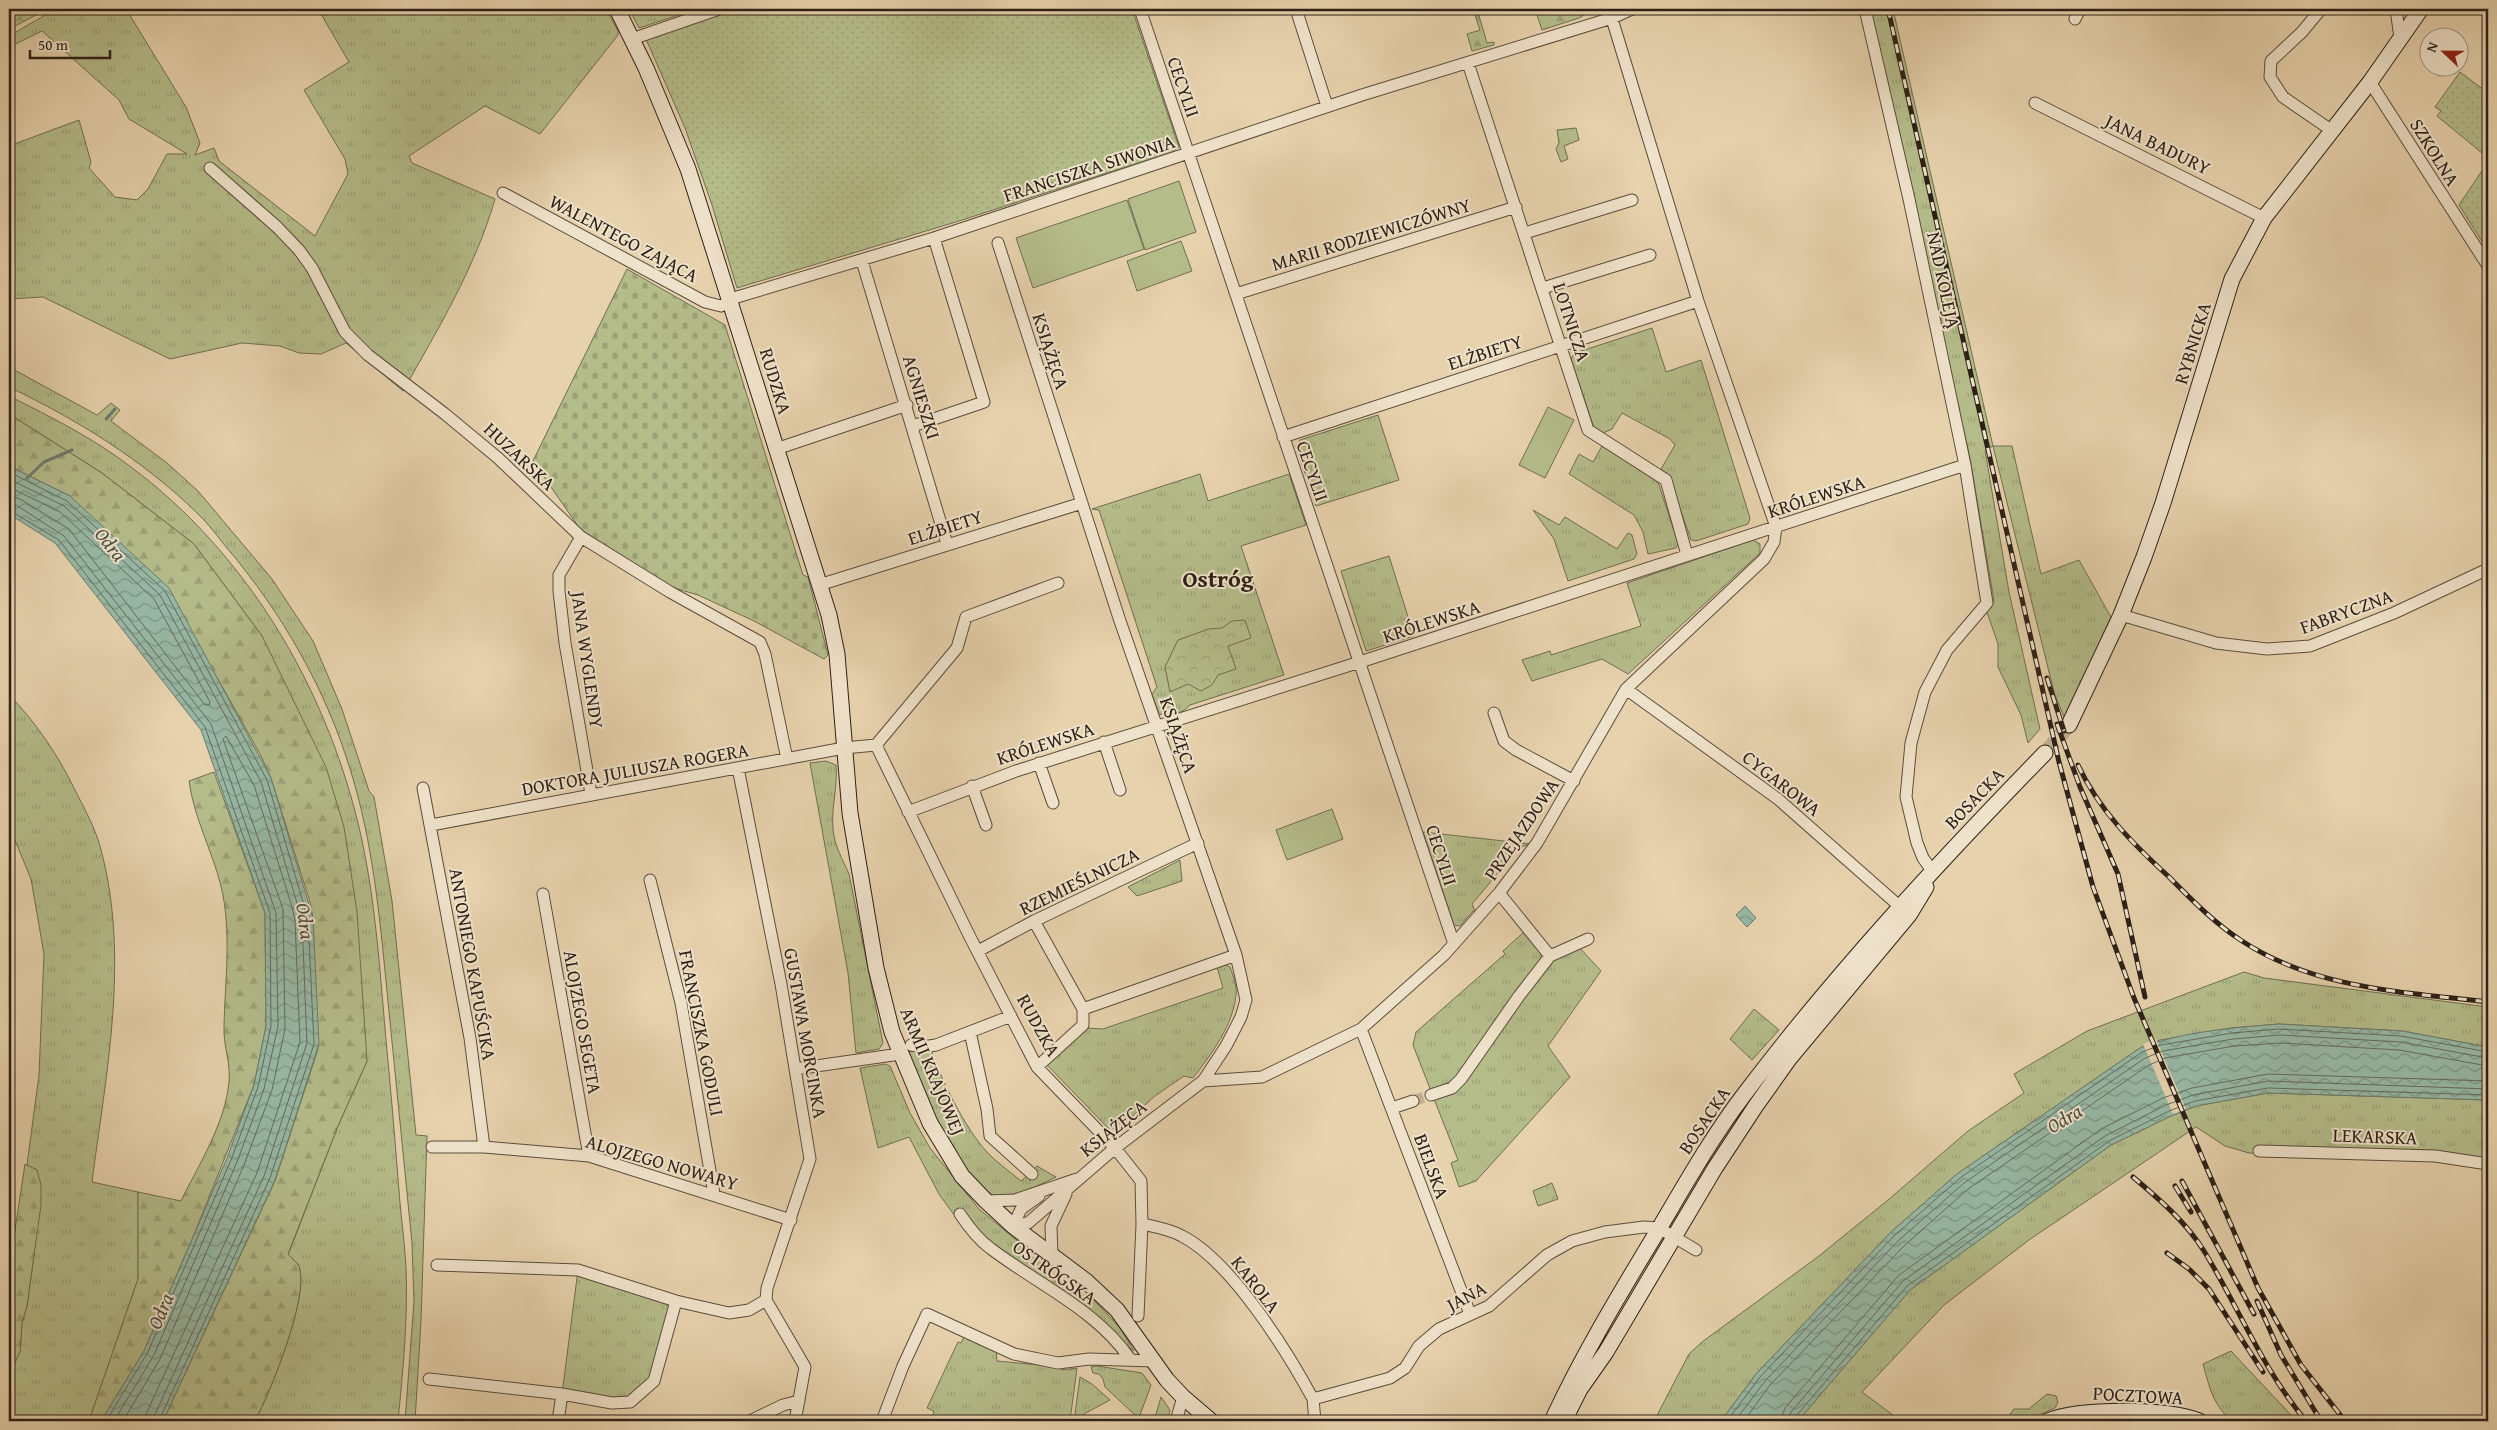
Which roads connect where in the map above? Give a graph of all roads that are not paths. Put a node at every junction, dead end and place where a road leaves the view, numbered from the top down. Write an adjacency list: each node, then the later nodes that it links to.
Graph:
1 (617, 9): 12 (street, RUDZKA)
2 (719, 9): 12 (street)
3 (1140, 9): 18 (street, CECYLII)
4 (1296, 9): 16 (street)
5 (1632, 9): 10 (street, FRANCISZKA SIWONIA)
6 (1865, 9): 39 (street, NAD KOLEJĄ)
7 (2321, 9): 17 (street)
8 (2396, 9): 11 (street)
9 (2421, 9): 11 (street, RYBNICKA)
10 (1611, 14): 13 (street, FRANCISZKA SIWONIA); 33 (street)
11 (2400, 38): 14 (street, RYBNICKA)
12 (632, 39): 32 (street, RUDZKA)
13 (1468, 63): 16 (street, FRANCISZKA SIWONIA); 22 (street, LOTNICZA)
14 (2370, 82): 17 (street, RYBNICKA); 29 (street, SZKOLNA)
15 (2035, 103): 23 (street, JANA BADURY)
16 (1327, 106): 18 (street, FRANCISZKA SIWONIA)
17 (2331, 130): 23 (street, RYBNICKA)
18 (1188, 154): 25 (street, FRANCISZKA SIWONIA); 31 (street, CECYLII)
19 (210, 168): 42 (street, HUZARSKA)
20 (503, 193): 32 (street, WALENTEGO ZAJĄCA)
21 (1632, 200): 24 (street)
22 (1516, 207): 24 (street, LOTNICZA); 31 (street, MARII RODZIEWICZÓWNY)
23 (2264, 218): 48 (street, RYBNICKA)
24 (1525, 233): 30 (street, LOTNICZA)
25 (934, 238): 28 (street, FRANCISZKA SIWONIA); 36 (street)
26 (998, 243): 40 (street, KSIĄŻĘCA)
27 (1650, 255): 30 (street)
28 (862, 261): 32 (street, WALENTEGO ZAJĄCA); 35 (street, AGNIESZKI)
29 (2488, 266)
30 (1543, 288): 34 (street, LOTNICZA)
31 (1236, 294): 37 (street, CECYLII)
32 (730, 301): 38 (street, RUDZKA)
33 (1698, 301): 34 (street, ELŻBIETY); 41 (street)
34 (1561, 346): 37 (street, ELŻBIETY); 44 (street, LOTNICZA)
35 (907, 405): 36 (street, AGNIESZKI); 38 (street)
36 (913, 426): 43 (street, AGNIESZKI)
37 (1283, 437): 49 (street, CECYLII)
38 (776, 449): 47 (street, RUDZKA)
39 (1965, 465): 41 (street, KRÓLEWSKA); 71 (street, NAD KOLEJĄ)
40 (1082, 503): 43 (street, ELŻBIETY); 52 (street, KSIĄŻĘCA)
41 (1776, 527): 44 (street, KRÓLEWSKA); 50 (street, PRZEJAZDOWA)
42 (581, 537): 58 (street, HUZARSKA); 65 (street, JANA WYGLENDY)
43 (948, 544): 47 (street, ELŻBIETY)
44 (1687, 555): 49 (street, KRÓLEWSKA)
45 (2488, 569): 48 (street, FABRYCZNA)
46 (1058, 583): 55 (street)
47 (819, 585): 56 (street, RUDZKA)
48 (2121, 615): 53 (street, RYBNICKA)
49 (1360, 662): 52 (street, KRÓLEWSKA); 78 (street, CECYLII)
50 (1626, 689): 61 (street, PRZEJAZDOWA); 75 (street, CYGAROWA)
51 (1494, 713): 61 (street)
52 (1158, 726): 54 (street, KRÓLEWSKA); 70 (street, KSIĄŻĘCA)
53 (2069, 726)
54 (1104, 742): 59 (street, KRÓLEWSKA); 64 (street)
55 (876, 745): 56 (street); 67 (street, RUDZKA)
56 (844, 748): 58 (street, DOKTORA JULIUSZA ROGERA); 86 (street, ARMII KRAJOWEJ)
57 (2046, 753): 71 (street, BOSACKA)
58 (787, 760): 60 (street, DOKTORA JULIUSZA ROGERA)
59 (1039, 764): 62 (street, KRÓLEWSKA); 66 (street)
60 (738, 768): 65 (street, DOKTORA JULIUSZA ROGERA); 88 (street, GUSTAWA MORCINKA)
61 (1574, 781): 73 (street, PRZEJAZDOWA)
62 (972, 786): 67 (street, KRÓLEWSKA); 69 (street)
63 (423, 788): 68 (street, ANTONIEGO KAPUŚCIKA)
64 (1120, 790)
65 (591, 794): 68 (street, DOKTORA JULIUSZA ROGERA)
66 (1053, 804)
67 (908, 812): 79 (street, RUDZKA)
68 (431, 825): 94 (street, ANTONIEGO KAPUŚCIKA)
69 (986, 825)
70 (1198, 843): 76 (street, RZEMIEŚLNICZA); 80 (street, KSIĄŻĘCA)
71 (1933, 872): 75 (street, BOSACKA)
72 (650, 880): 103 (street, FRANCISZKA GODULI)
73 (1500, 893): 78 (street, PRZEJAZDOWA); 81 (street)
74 (543, 894): 97 (street, ALOJZEGO SEGETA)
75 (1905, 911): 109 (street, BOSACKA); 110 (street, BOSACKA)
76 (1034, 921): 79 (street, RZEMIEŚLNICZA); 82 (street)
77 (1588, 939): 81 (street)
78 (1454, 944): 84 (street, PRZEJAZDOWA)
79 (978, 951): 83 (street, RUDZKA)
80 (1236, 955): 82 (street); 89 (street, KSIĄŻĘCA)
81 (1550, 956): 90 (street)
82 (1082, 1009): 87 (street)
83 (1011, 1016): 85 (street); 87 (street, RUDZKA)
84 (1361, 1029): 89 (street, PRZEJAZDOWA); 92 (street, BIELSKA)
85 (970, 1032): 86 (street); 99 (street)
86 (906, 1050): 88 (street); 104 (street, ARMII KRAJOWEJ)
87 (1037, 1066): 95 (street, RUDZKA)
88 (795, 1070): 106 (street, GUSTAWA MORCINKA)
89 (1203, 1081): 95 (street, KSIĄŻĘCA)
90 (1430, 1095)
91 (1413, 1101): 92 (street)
92 (1392, 1108): 116 (street, BIELSKA)
93 (432, 1147): 94 (street, ALOJZEGO NOWARY)
94 (484, 1147): 97 (street, ALOJZEGO NOWARY)
95 (1115, 1148): 100 (street, KSIĄŻĘCA); 107 (street, RUDZKA)
96 (2259, 1151): 98 (street, LEKARSKA)
97 (588, 1156): 103 (street, ALOJZEGO NOWARY)
98 (2488, 1164)
99 (1032, 1174)
100 (1078, 1178): 101 (street, KSIĄŻĘCA); 102 (street, KSIĄŻĘCA)
101 (1050, 1188): 104 (street, KSIĄŻĘCA); 108 (street, KSIĄŻĘCA)
102 (1070, 1188): 108 (street, KSIĄŻĘCA); 112 (street, KSIĄŻĘCA)
103 (714, 1194): 106 (street, ALOJZEGO NOWARY)
104 (986, 1202): 108 (street, ARMII KRAJOWEJ)
105 (960, 1214): 118 (street, OSTRÓGSKA)
106 (791, 1220): 114 (street, GUSTAWA MORCINKA)
107 (1142, 1224): 117 (street, RUDZKA); 123 (street, KAROLA)
108 (1013, 1226): 112 (street, ARMII KRAJOWEJ)
109 (1659, 1228): 110 (street); 116 (street, JANA); 132 (street, BOSACKA)
110 (1674, 1237): 111 (street); 133 (street, BOSACKA)
111 (1696, 1250)
112 (1052, 1256): 119 (street, ARMII KRAJOWEJ)
113 (437, 1265): 115 (street)
114 (766, 1300): 115 (street); 124 (street)
115 (676, 1301): 121 (street)
116 (1470, 1314): 123 (street, JANA)
117 (1138, 1316)
118 (1130, 1359): 119 (street); 128 (street)
119 (1154, 1361): 122 (street, ARMII KRAJOWEJ)
120 (429, 1379): 121 (street)
121 (562, 1394): 125 (street)
122 (1182, 1397): 129 (street); 130 (street, ARMII KRAJOWEJ)
123 (1314, 1400): 131 (street)
124 (799, 1401): 126 (street); 127 (street)
125 (558, 1421)
126 (750, 1421)
127 (795, 1421)
128 (882, 1421)
129 (1176, 1421)
130 (1211, 1421)
131 (1315, 1421)
132 (1552, 1421)
133 (1564, 1421)
134 (2048, 1421): 135 (street, POCZTOWA)
135 (2199, 1421)

